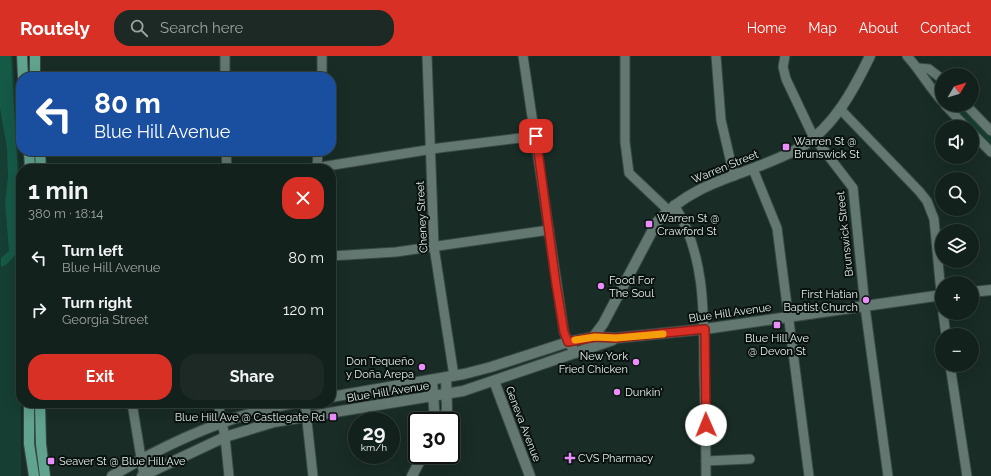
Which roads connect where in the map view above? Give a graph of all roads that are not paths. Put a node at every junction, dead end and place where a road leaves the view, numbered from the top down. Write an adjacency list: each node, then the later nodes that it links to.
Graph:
1 (22, 56): 13 (main road)
2 (35, 56): 14 (main road)
3 (225, 56): 15 (street)
4 (322, 56): 16 (street)
5 (427, 56): 27 (street, Cheney Street)
6 (523, 56): 24 (street)
7 (625, 56): 32 (street)
8 (716, 56): 31 (street)
9 (785, 56): 25 (street, Brunswick Street)
10 (870, 56): 19 (main road, Warren Street)
11 (907, 56): 12 (street)
12 (918, 68): 17 (street); 18 (street)
13 (23, 72)
14 (35, 72)
15 (225, 72)
16 (322, 72)
17 (935, 74)
18 (935, 93)
19 (840, 109): 25 (main road, Warren Street); 36 (street)
20 (952, 112): 22 (street)
21 (973, 112): 23 (street)
22 (959, 120)
23 (991, 131)
24 (536, 136): 27 (street); 33 (street)
25 (814, 136): 30 (main road, Warren Street); 40 (street, Brunswick Street)
26 (979, 140): 28 (street)
27 (431, 149): 29 (street); 34 (street, Cheney Street)
28 (991, 152)
29 (336, 165)
30 (753, 169): 31 (main road, Warren Street); 41 (street)
31 (734, 176): 32 (main road, Warren Street)
32 (671, 207): 42 (street); 43 (main road, Warren Street)
33 (549, 230): 34 (street); 45 (street)
34 (434, 247): 35 (street); 48 (street, Cheney Street)
35 (336, 256)
36 (940, 276)
37 (991, 290): 38 (main road)
38 (979, 291)
39 (935, 299): 40 (main road, Blue Hill Avenue)
40 (865, 307): 41 (main road, Blue Hill Avenue); 81 (street, Brunswick Street)
41 (788, 316): 42 (main road, Blue Hill Avenue); 80 (street)
42 (705, 329): 44 (main road, Blue Hill Avenue); 68 (street)
43 (595, 337): 44 (main road, Blue Hill Avenue); 45 (main road, Blue Hill Avenue); 46 (main road, Warren Street)
44 (616, 338): 46 (main road, Blue Hill Avenue)
45 (568, 342): 46 (street); 48 (main road, Blue Hill Avenue)
46 (576, 353): 50 (main road, Blue Hill Avenue)
47 (951, 372): 82 (street)
48 (450, 376): 49 (main road, Blue Hill Avenue); 52 (main road)
49 (432, 380): 51 (main road, Blue Hill Avenue); 53 (main road)
50 (494, 381): 52 (main road, Blue Hill Avenue); 78 (main road, Geneva Avenue)
51 (336, 395)
52 (447, 395): 53 (main road, Blue Hill Avenue); 61 (main road)
53 (434, 397): 60 (main road); 62 (main road, Blue Hill Avenue)
54 (29, 408): 65 (main road)
55 (40, 408): 73 (main road)
56 (133, 408): 66 (street)
57 (219, 408): 63 (street)
58 (270, 408): 63 (main road)
59 (306, 408): 62 (street)
60 (435, 412)
61 (445, 412)
62 (307, 416): 64 (main road, Blue Hill Avenue); 76 (street)
63 (222, 422): 64 (street); 66 (main road)
64 (225, 437): 70 (main road, Blue Hill Avenue); 75 (street)
65 (29, 444): 71 (main road); 72 (main road)
66 (141, 459): 70 (street); 74 (main road)
67 (750, 459): 68 (street)
68 (706, 461): 79 (street)
69 (418, 464): 77 (main road)
70 (143, 475)
71 (28, 476)
72 (34, 476)
73 (45, 476)
74 (112, 476)
75 (229, 476)
76 (313, 476)
77 (412, 476)
78 (530, 476)
79 (706, 476)
80 (809, 476)
81 (888, 476)
82 (967, 476)

